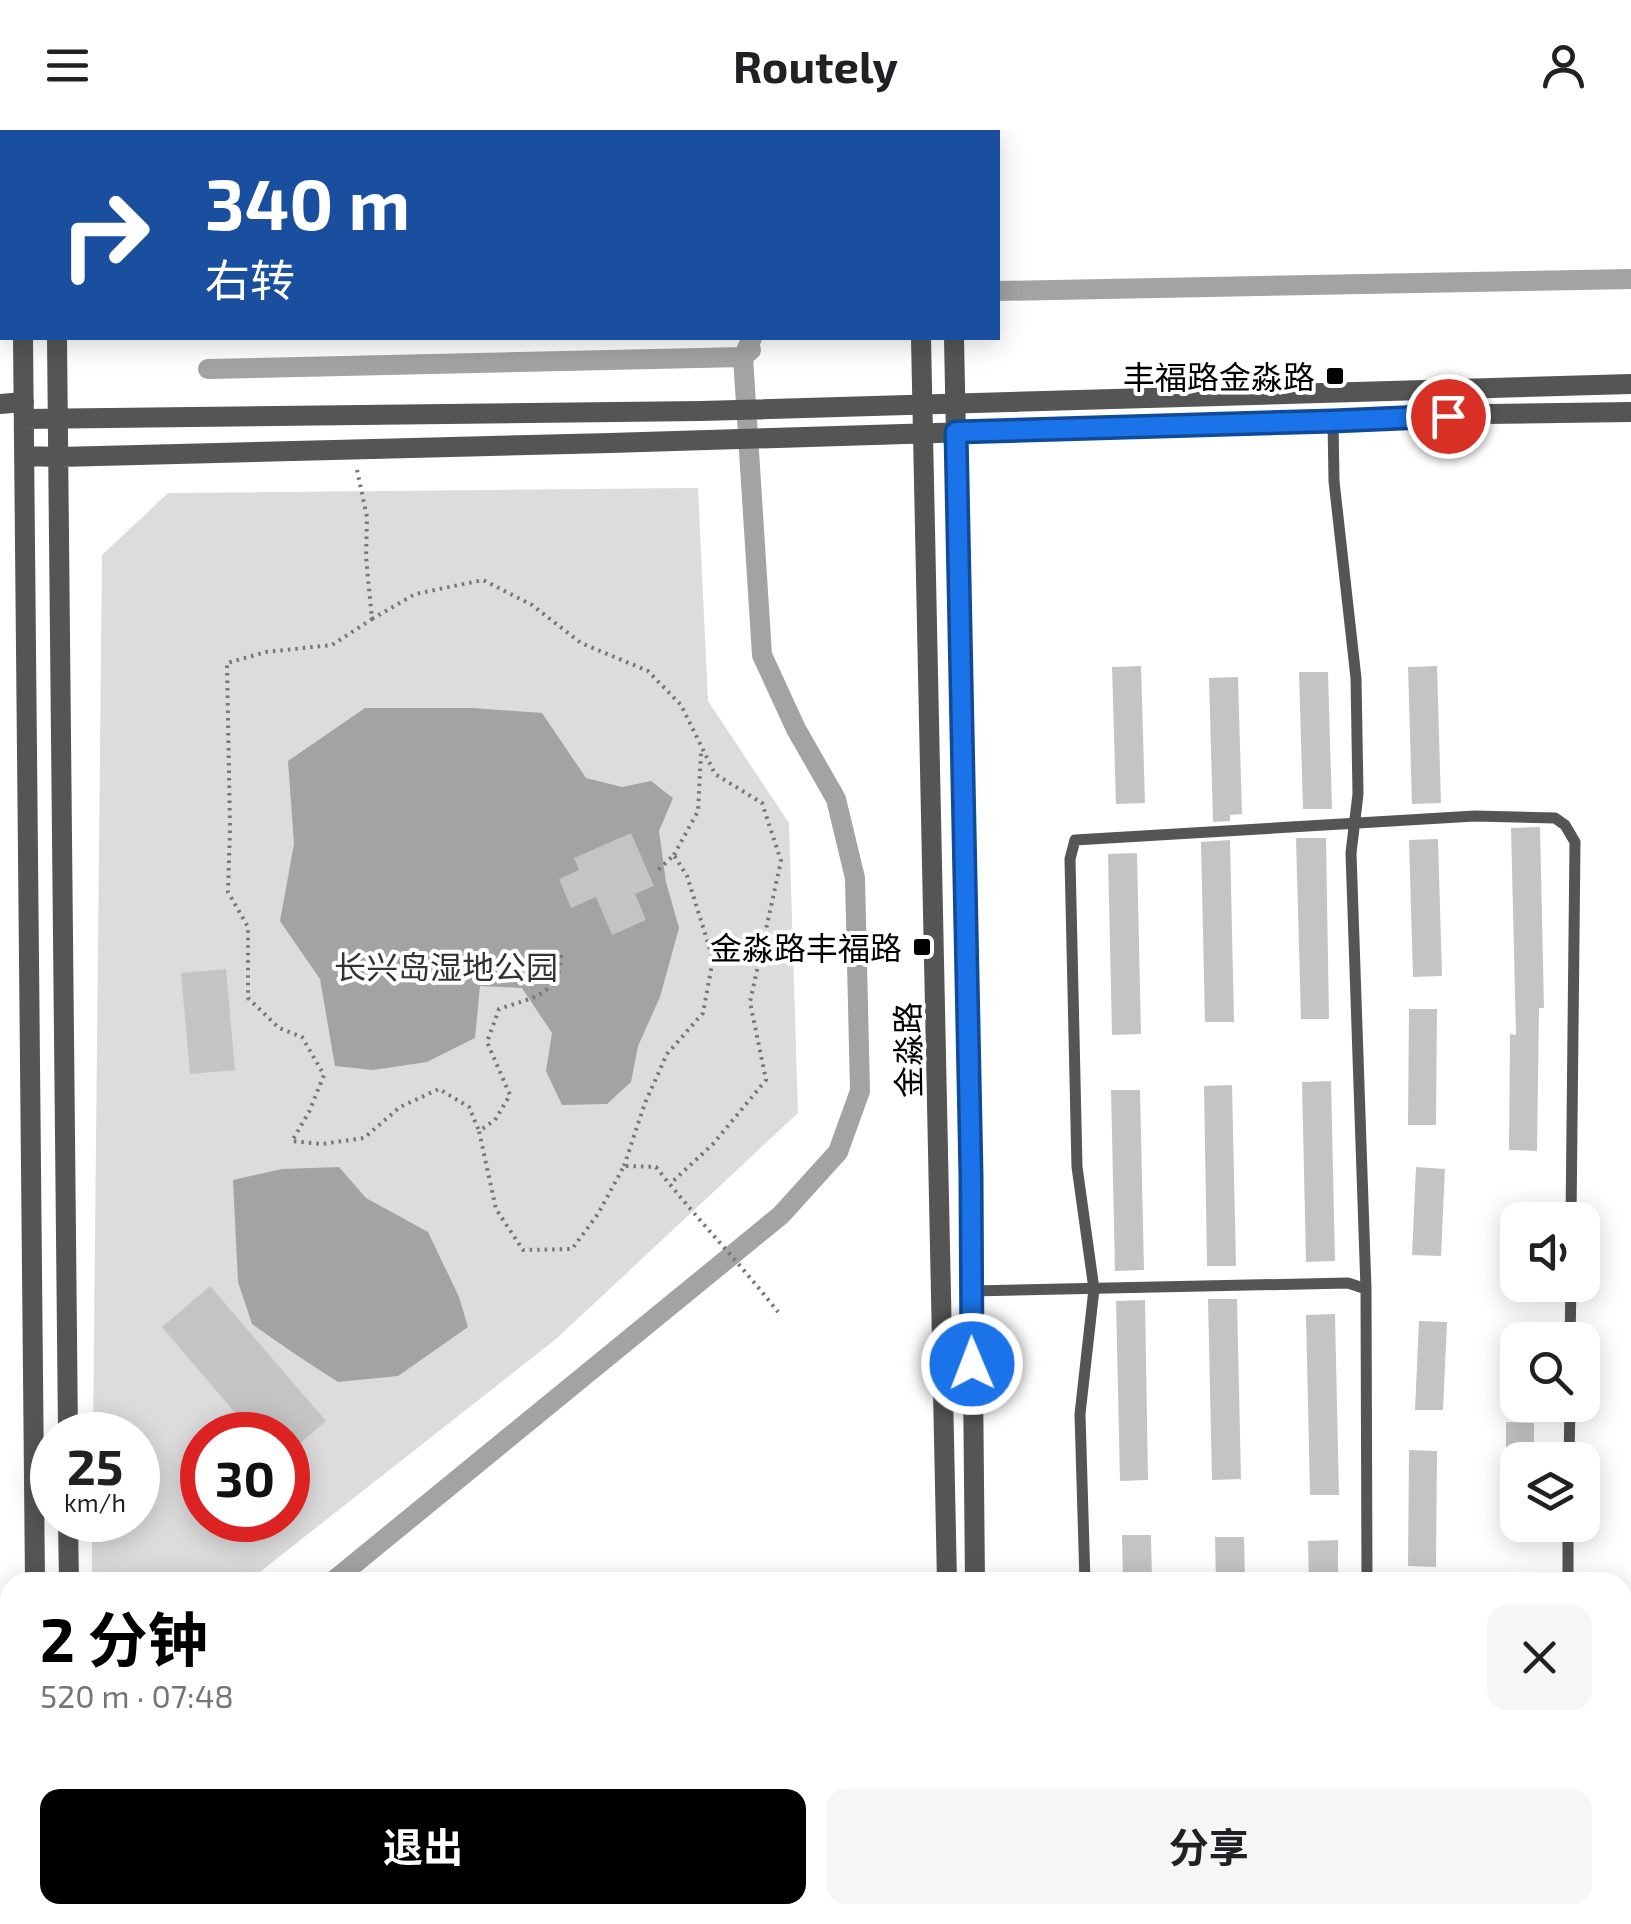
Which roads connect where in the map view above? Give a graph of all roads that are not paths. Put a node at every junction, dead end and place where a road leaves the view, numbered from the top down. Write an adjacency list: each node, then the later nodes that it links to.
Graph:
1 (24, 340): 9 (street)
2 (57, 340): 11 (street)
3 (920, 340): 8 (street, 金淼路)
4 (954, 340): 7 (street, 金淼路)
5 (1631, 384): 7 (street)
6 (0, 404): 9 (street)
7 (956, 404): 8 (street); 13 (street, 金淼路)
8 (921, 405): 11 (street); 14 (street, 金淼路)
9 (24, 410): 11 (street); 15 (street)
10 (1631, 412): 12 (street)
11 (58, 419): 16 (street)
12 (1333, 421): 13 (street); 17 (lane)
13 (956, 432): 14 (street); 21 (street, 金淼路)
14 (924, 434): 16 (street); 27 (street, 金淼路)
15 (24, 456): 16 (street); 25 (street)
16 (58, 457): 22 (street)
17 (1354, 824): 18 (lane); 19 (lane); 20 (lane)
18 (1572, 1202)
19 (1094, 1289): 20 (lane); 21 (lane); 29 (lane)
20 (1366, 1289): 30 (lane)
21 (971, 1291): 28 (street, 金淼路)
22 (68, 1412)
23 (68, 1542): 26 (street)
24 (1568, 1542): 31 (lane)
25 (34, 1572)
26 (69, 1572)
27 (947, 1572)
28 (975, 1572)
29 (1084, 1572)
30 (1367, 1572)
31 (1568, 1572)

